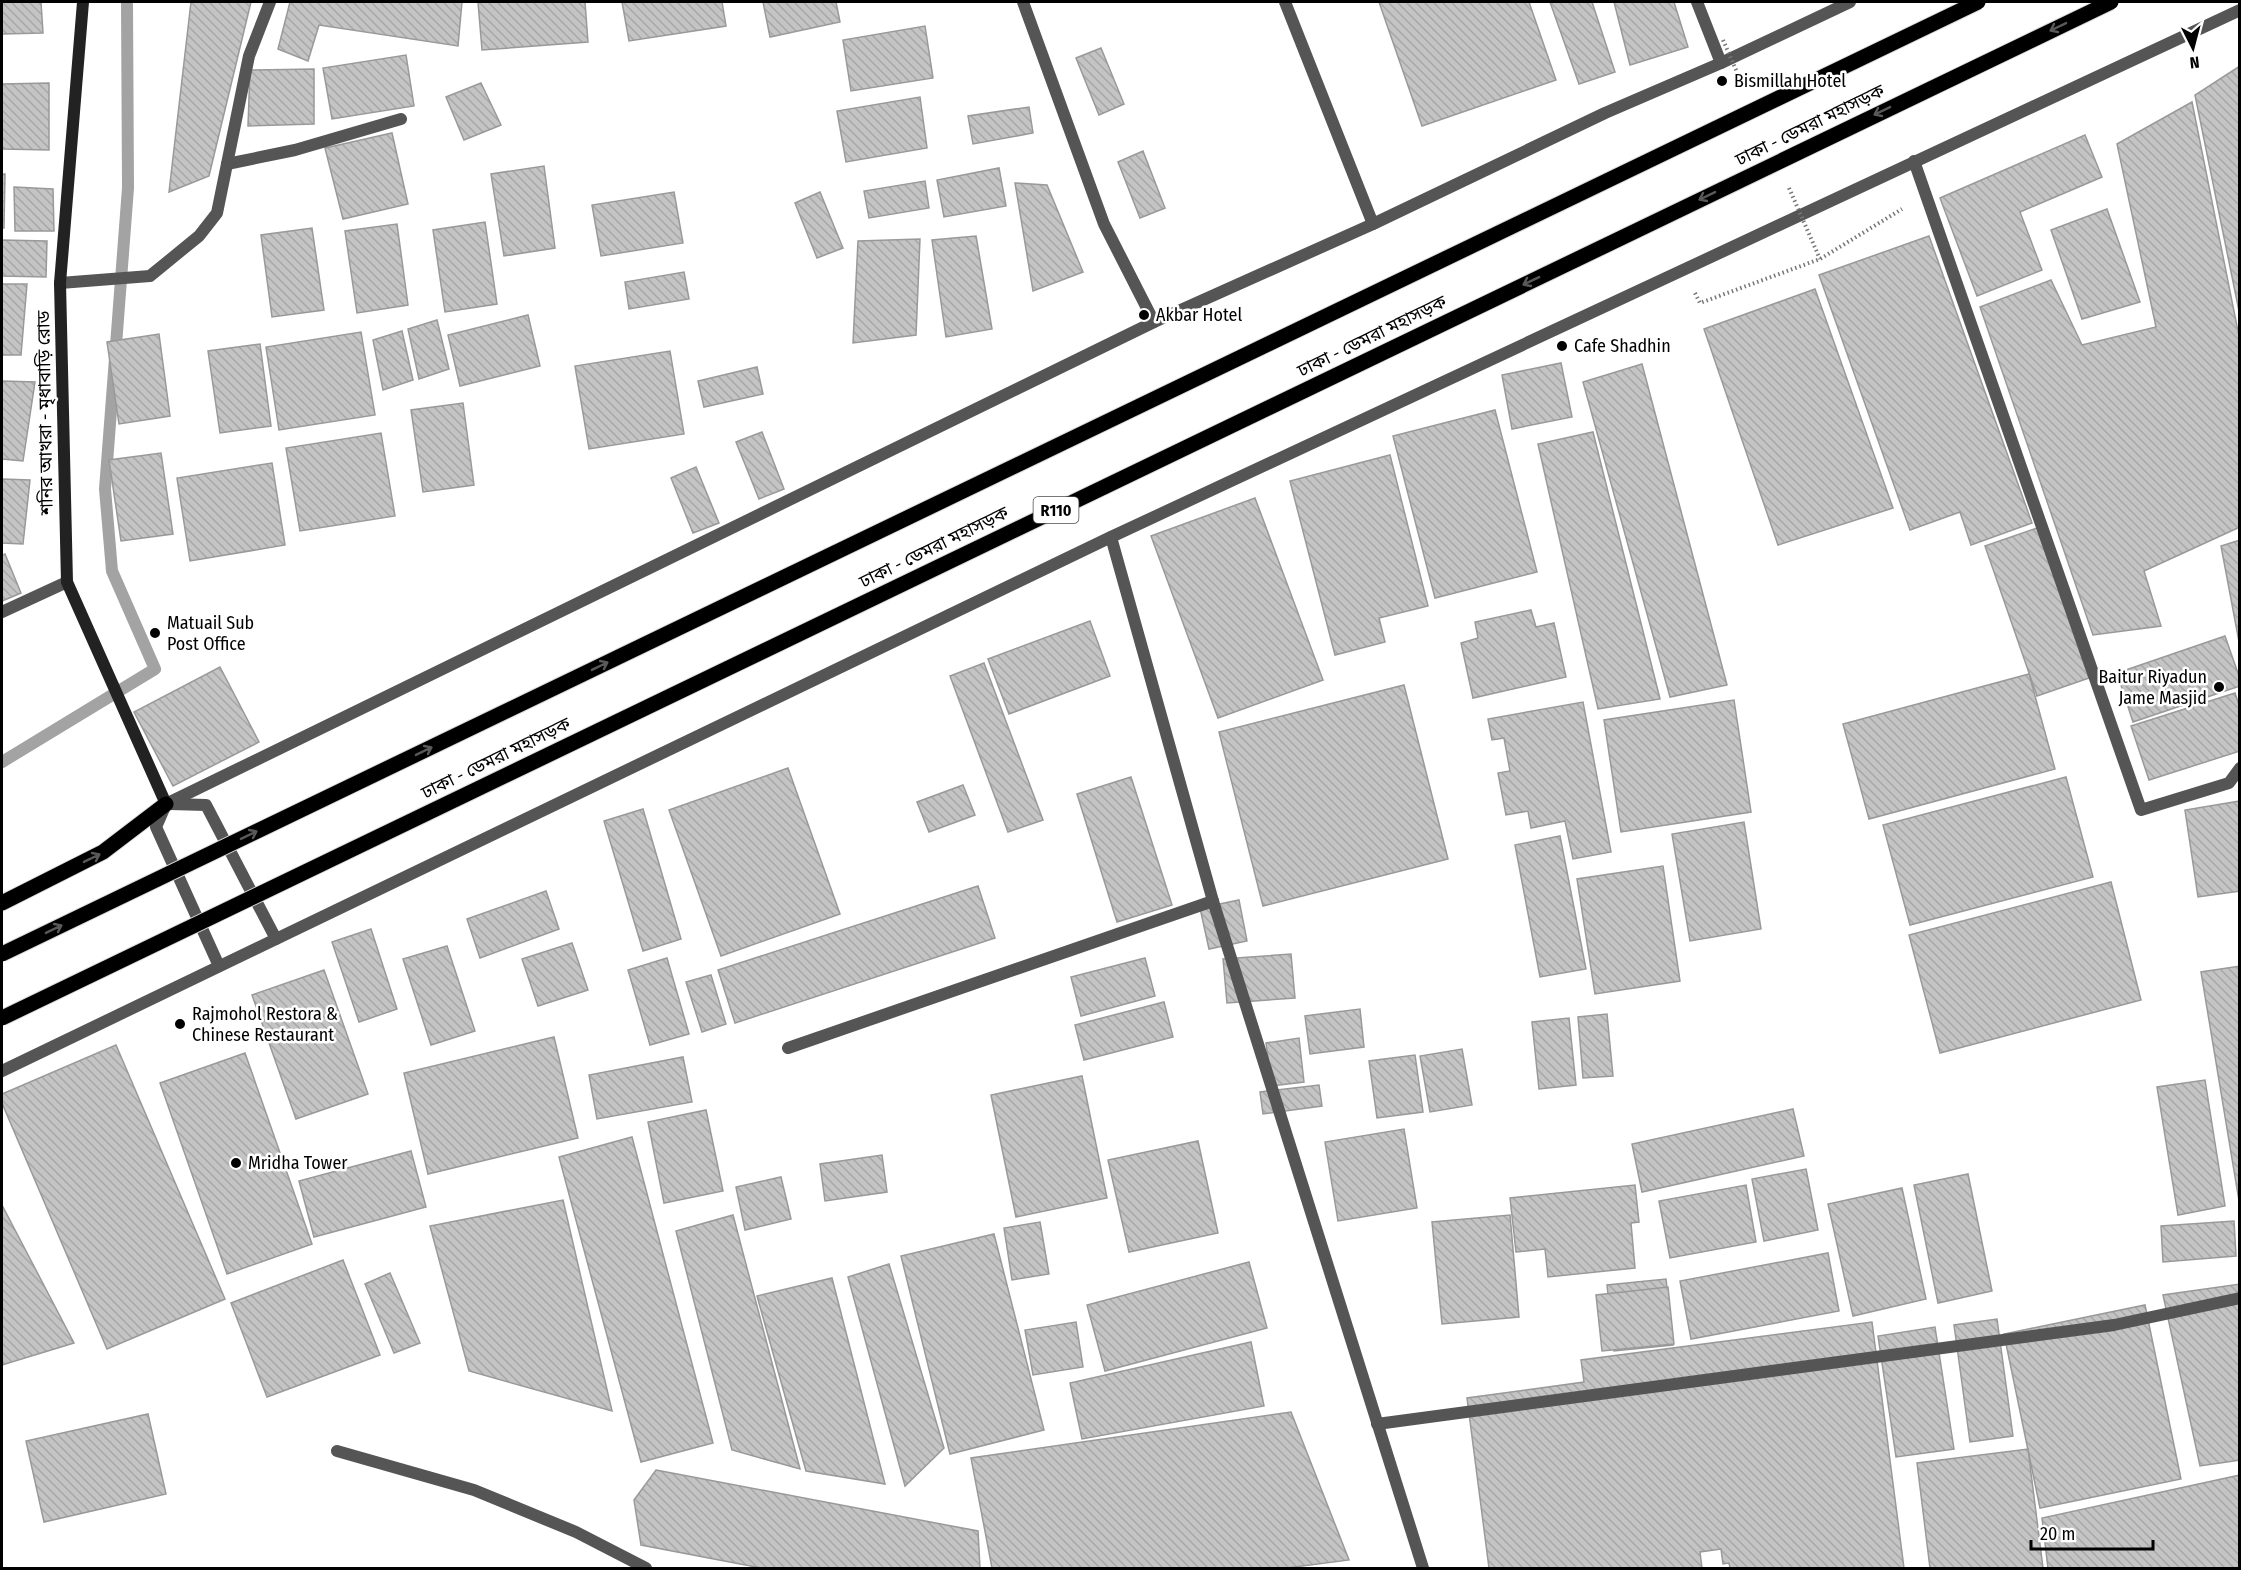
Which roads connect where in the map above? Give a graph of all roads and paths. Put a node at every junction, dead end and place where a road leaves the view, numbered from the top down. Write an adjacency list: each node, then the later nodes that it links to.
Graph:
1 (83, 2): 16 (main road, শনির আখরা - মৃধাবাড়ি রোড)
2 (270, 2): 13 (street)
3 (1023, 2): 18 (street)
4 (1285, 2): 15 (street)
5 (1697, 2): 10 (street)
6 (1850, 2): 10 (street)
7 (1978, 2): 27 (main road, ঢাকা - ডেমরা মহাসড়ক, one-way to 7, bridge)
8 (2111, 2): 29 (main road, ঢাকা - ডেমরা মহাসড়ক / R110, one-way to 29, bridge)
9 (2240, 10): 12 (street)
10 (1720, 63): 15 (street)
11 (401, 119): 13 (street)
12 (1914, 161): 14 (street); 19 (street)
13 (227, 164): 16 (street)
14 (1926, 195): 17 (path); 22 (street)
15 (1373, 224): 18 (street)
16 (60, 283): 20 (main road, শনির আখরা - মৃধাবাড়ি রোড)
17 (1700, 303)
18 (1155, 322): 23 (street)
19 (1111, 537): 24 (street); 26 (street)
20 (67, 582): 21 (street); 23 (main road, শনির আখরা - মৃধাবাড়ি রোড)
21 (2, 612)
22 (2240, 768)
23 (166, 804): 25 (main road, one-way to 23); 26 (street); 28 (street)
24 (1213, 901): 30 (street); 33 (street)
25 (2, 903)
26 (276, 939): 28 (street)
27 (2, 954)
28 (219, 966): 31 (street)
29 (2, 1018)
30 (788, 1048)
31 (2, 1071)
32 (2240, 1298): 33 (street)
33 (1377, 1424): 36 (street)
34 (338, 1451): 35 (street)
35 (646, 1569)
36 (1423, 1569)

